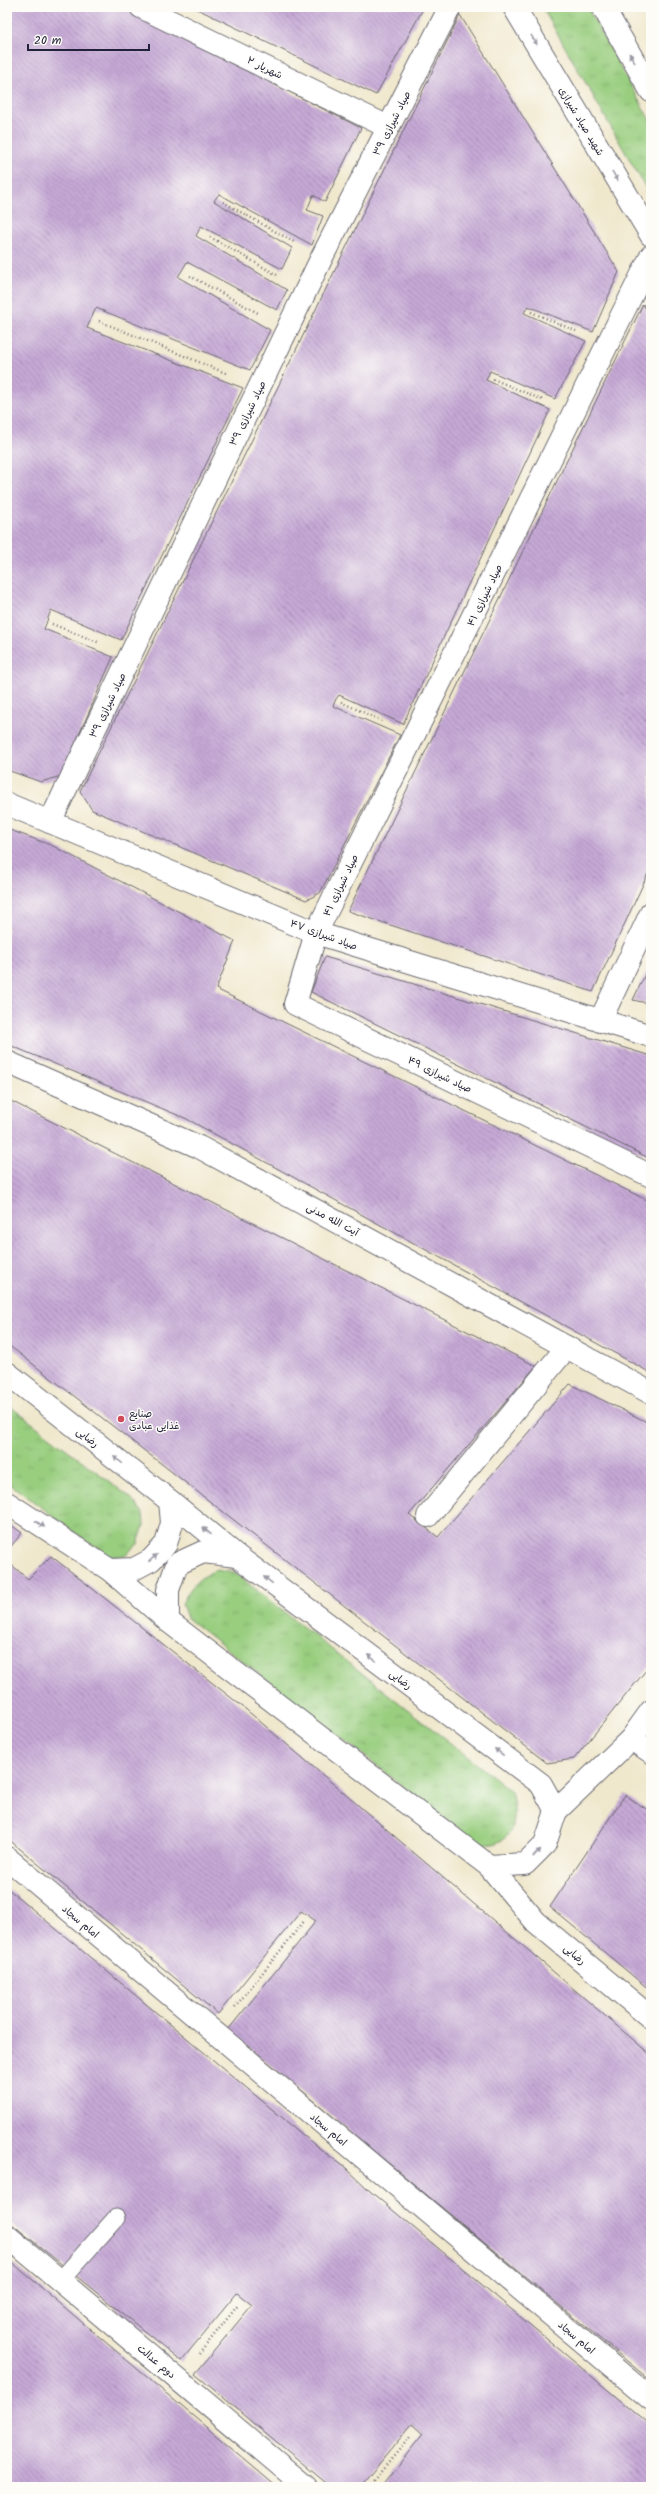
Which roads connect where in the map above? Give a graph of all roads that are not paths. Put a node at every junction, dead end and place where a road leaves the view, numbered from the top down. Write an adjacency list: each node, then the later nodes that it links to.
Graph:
1 (141, 7): 6 (street, شهریار ۲)
2 (450, 7): 6 (street, صیاد شیرازی ۳۹)
3 (514, 7): 7 (street, شهید صیاد شیرازی, one-way to 7)
4 (603, 7): 5 (street, one-way to 4)
5 (651, 91)
6 (388, 127): 10 (street, صیاد شیرازی ۳۹)
7 (651, 235)
8 (651, 256): 12 (street, صیاد شیرازی ۴۱)
9 (7, 804): 10 (street, صیاد شیرازی ۴۷)
10 (50, 822): 12 (street, صیاد شیرازی ۴۷)
11 (651, 913): 13 (street)
12 (316, 933): 13 (street, صیاد شیرازی ۴۷); 16 (street, صیاد شیرازی ۴۹)
13 (600, 1022): 14 (street, صیاد شیرازی ۴۷)
14 (651, 1036)
15 (7, 1062): 17 (street, آیت الله مدنی)
16 (651, 1176)
17 (567, 1347): 19 (street, آیت الله مدنی); 22 (street)
18 (7, 1373): 20 (street, رضایی, one-way to 18)
19 (651, 1392)
20 (170, 1501): 23 (street, رضایی, one-way to 20); 24 (street, one-way to 20)
21 (7, 1503): 24 (street, رضایی, one-way to 24)
22 (428, 1516)
23 (237, 1556): 25 (street); 29 (street, رضایی, one-way to 23)
24 (110, 1570): 25 (street, رضایی)
25 (168, 1621): 31 (street, رضایی)
26 (651, 1711): 27 (street)
27 (631, 1739): 28 (street); 29 (street)
28 (651, 1752)
29 (556, 1811): 31 (street, one-way to 29)
30 (7, 1858): 36 (street, امام سجاد)
31 (489, 1866): 32 (street, رضایی)
32 (651, 2018)
33 (116, 2218): 35 (lane)
34 (7, 2236): 35 (street, دوم عدالت)
35 (60, 2281): 37 (street, دوم عدالت)
36 (651, 2399)
37 (306, 2487)

